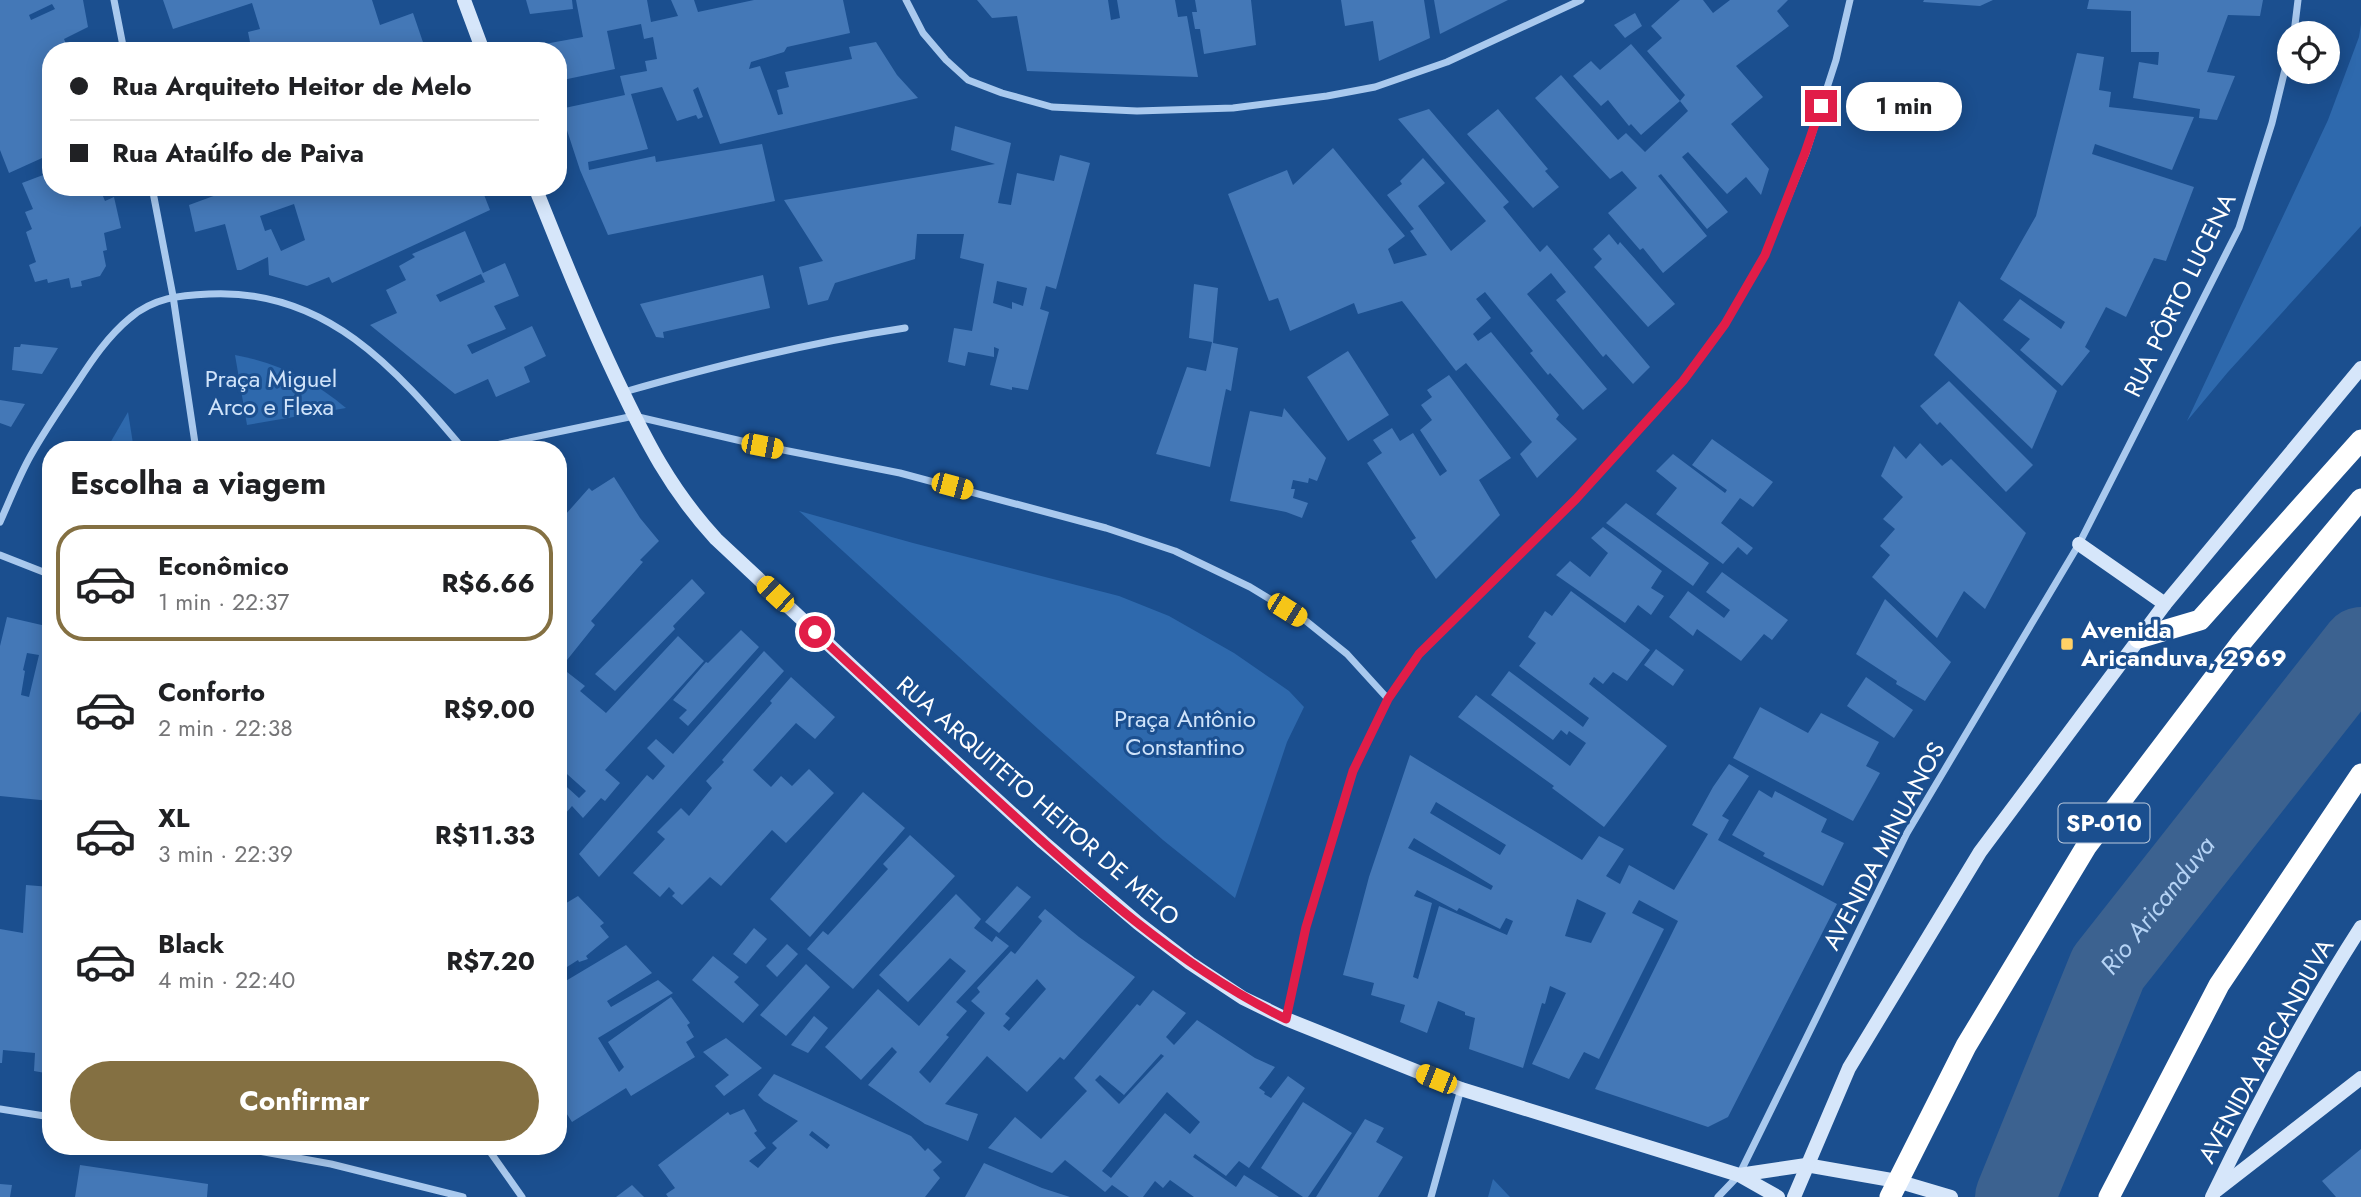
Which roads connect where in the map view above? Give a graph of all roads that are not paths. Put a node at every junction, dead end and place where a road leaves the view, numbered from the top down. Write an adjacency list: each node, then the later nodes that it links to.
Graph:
1 (114, 0): 8 (street)
2 (464, 0): 9 (street)
3 (906, 0): 4 (street)
4 (1581, 0)
5 (1850, 0): 29 (street)
6 (2298, 0): 7 (street)
7 (2295, 21)
8 (122, 42)
9 (480, 42)
10 (2282, 84): 24 (street, RUA PÔRTO LUCENA)
11 (154, 196): 13 (street)
12 (539, 196): 16 (street, RUA ARQUITETO HEITOR DE MELO)
13 (173, 296): 19 (street); 20 (street); 23 (street)
14 (905, 328): 16 (street)
15 (2361, 368): 27 (street)
16 (623, 392): 17 (street, RUA ARQUITETO HEITOR DE MELO)
17 (634, 416): 21 (street); 29 (street); 32 (street, RUA ARQUITETO HEITOR DE MELO)
18 (2361, 440): 28 (highway)
19 (195, 441)
20 (457, 441)
21 (515, 441)
22 (2361, 499): 41 (highway, SP-010)
23 (0, 522)
24 (2079, 544): 27 (street); 40 (street, AVENIDA MINUANOS)
25 (0, 555): 26 (street)
26 (42, 571)
27 (2165, 604): 28 (street)
28 (2139, 638): 39 (street)
29 (1388, 699): 32 (street)
30 (2361, 774): 50 (highway)
31 (2361, 927): 42 (street, AVENIDA ARICANDUVA)
32 (1286, 1019): 34 (street, RUA ARQUITETO HEITOR DE MELO)
33 (2361, 1079): 42 (street)
34 (1461, 1089): 40 (street, RUA ARQUITETO HEITOR DE MELO); 45 (street)
35 (0, 1110): 36 (street)
36 (42, 1116)
37 (281, 1155): 43 (street)
38 (492, 1155): 44 (street)
39 (1806, 1165): 40 (street, RUA ARQUITETO HEITOR DE MELO); 41 (street, RUA ARQUITETO HEITOR DE MELO); 48 (street)
40 (1739, 1175): 46 (street, AVENIDA MINUANOS); 47 (street, RUA ARQUITETO HEITOR DE MELO)
41 (1894, 1189): 49 (street, RUA ARQUITETO HEITOR DE MELO)
42 (2213, 1195)
43 (463, 1197)
44 (522, 1197)
45 (1432, 1197)
46 (1718, 1197)
47 (1778, 1197)
48 (1794, 1197)
49 (1950, 1197)
50 (2109, 1197)

